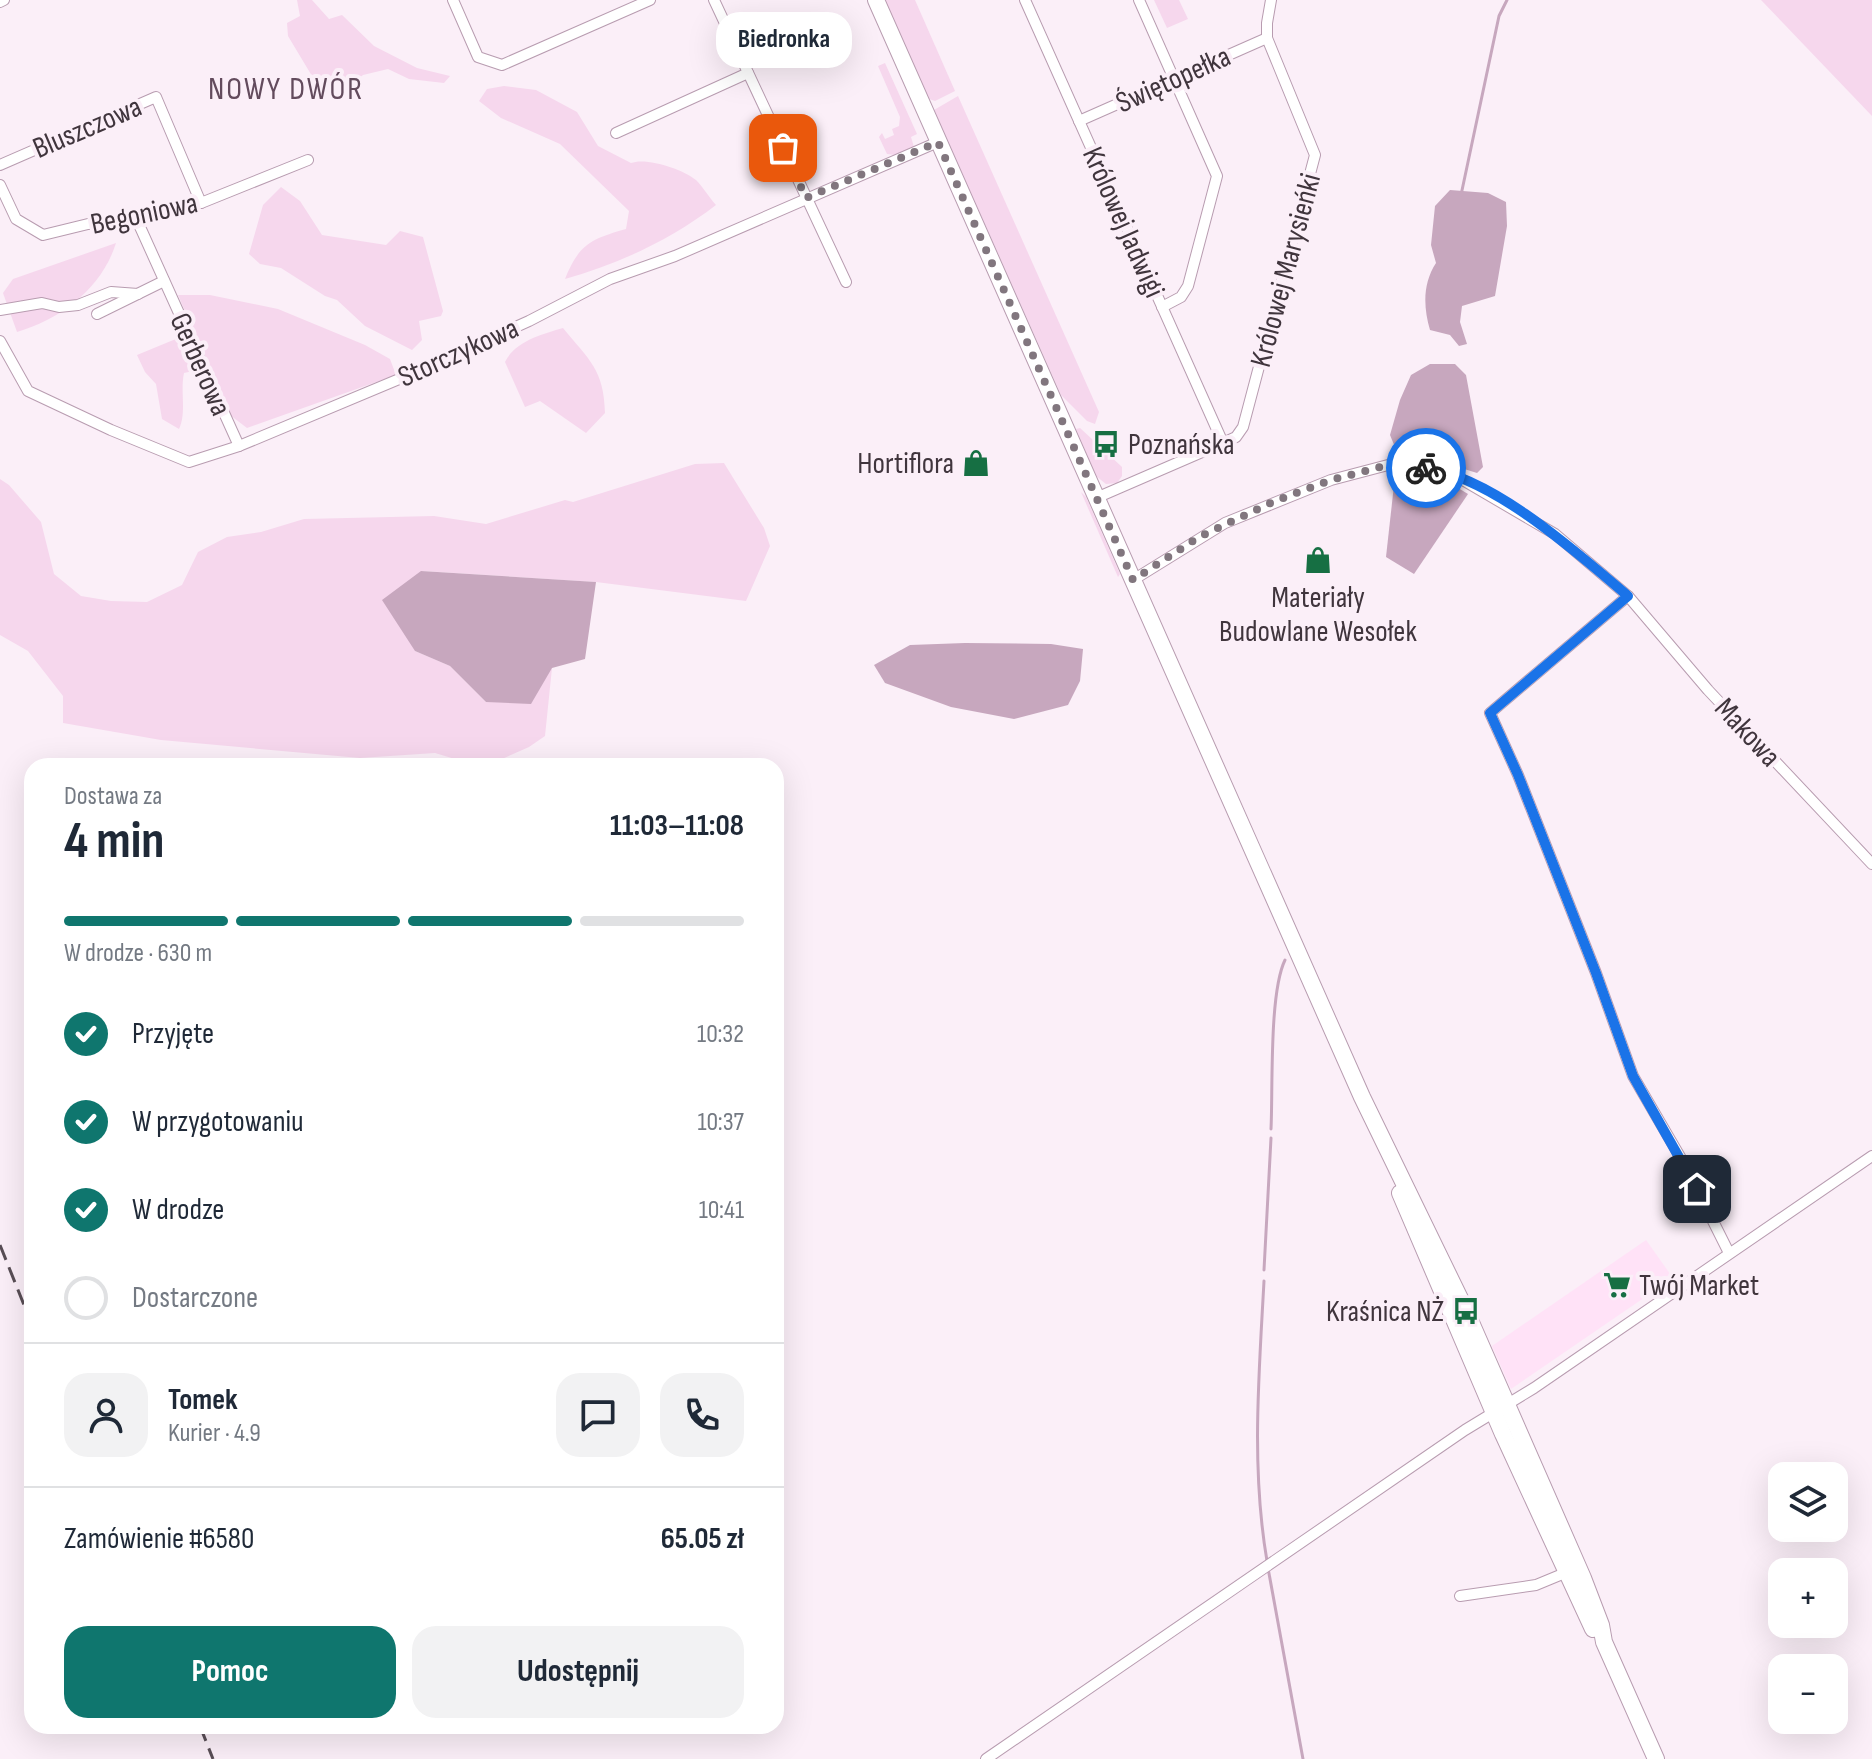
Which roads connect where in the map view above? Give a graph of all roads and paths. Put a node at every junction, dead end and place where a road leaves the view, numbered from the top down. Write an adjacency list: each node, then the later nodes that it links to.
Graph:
1 (453, 0): 2 (street)
2 (650, 0)
3 (714, 0): 9 (street)
4 (876, 0): 13 (main road)
5 (1025, 0): 11 (street, Królowej Jadwigi)
6 (1139, 0): 10 (street)
7 (1271, 0): 8 (street, Królowej Marysieńki)
8 (1267, 38): 10 (street, Świętopełka); 27 (street, Królowej Marysieńki)
9 (748, 73): 12 (street); 17 (street)
10 (1174, 79): 11 (street, Świętopełka); 23 (street)
11 (1079, 121): 23 (street, Królowej Jadwigi)
12 (616, 133)
13 (938, 142): 17 (street, Storczykowa); 29 (main road)
14 (308, 160): 18 (street, Begoniowa)
15 (0, 165): 18 (street, Bluszczowa)
16 (0, 185): 19 (street, Begoniowa)
17 (806, 198): 21 (street); 28 (street, Storczykowa)
18 (201, 203): 19 (street, Begoniowa)
19 (136, 218): 20 (street, Gerberowa)
20 (164, 281): 22 (street, Gerberowa); 28 (street, Gerberowa)
21 (846, 282)
22 (138, 294): 24 (street); 25 (street, Gerberowa)
23 (1162, 307): 27 (street, Królowej Jadwigi)
24 (0, 310)
25 (97, 314)
26 (0, 341): 28 (street, Storczykowa)
27 (1223, 443): 29 (street)
28 (239, 446)
29 (1096, 498): 30 (main road)
30 (1133, 580): 31 (street, Makowa); 35 (main road)
31 (1628, 596): 32 (street, Makowa); 34 (street)
32 (1872, 864)
33 (1872, 1156): 34 (street)
34 (1729, 1253): 35 (street)
35 (1500, 1409): 36 (main road); 38 (main road); 39 (street)
36 (1565, 1573): 37 (street); 38 (main road)
37 (1460, 1596)
38 (1604, 1642): 40 (main road)
39 (986, 1759)
40 (1656, 1759)

